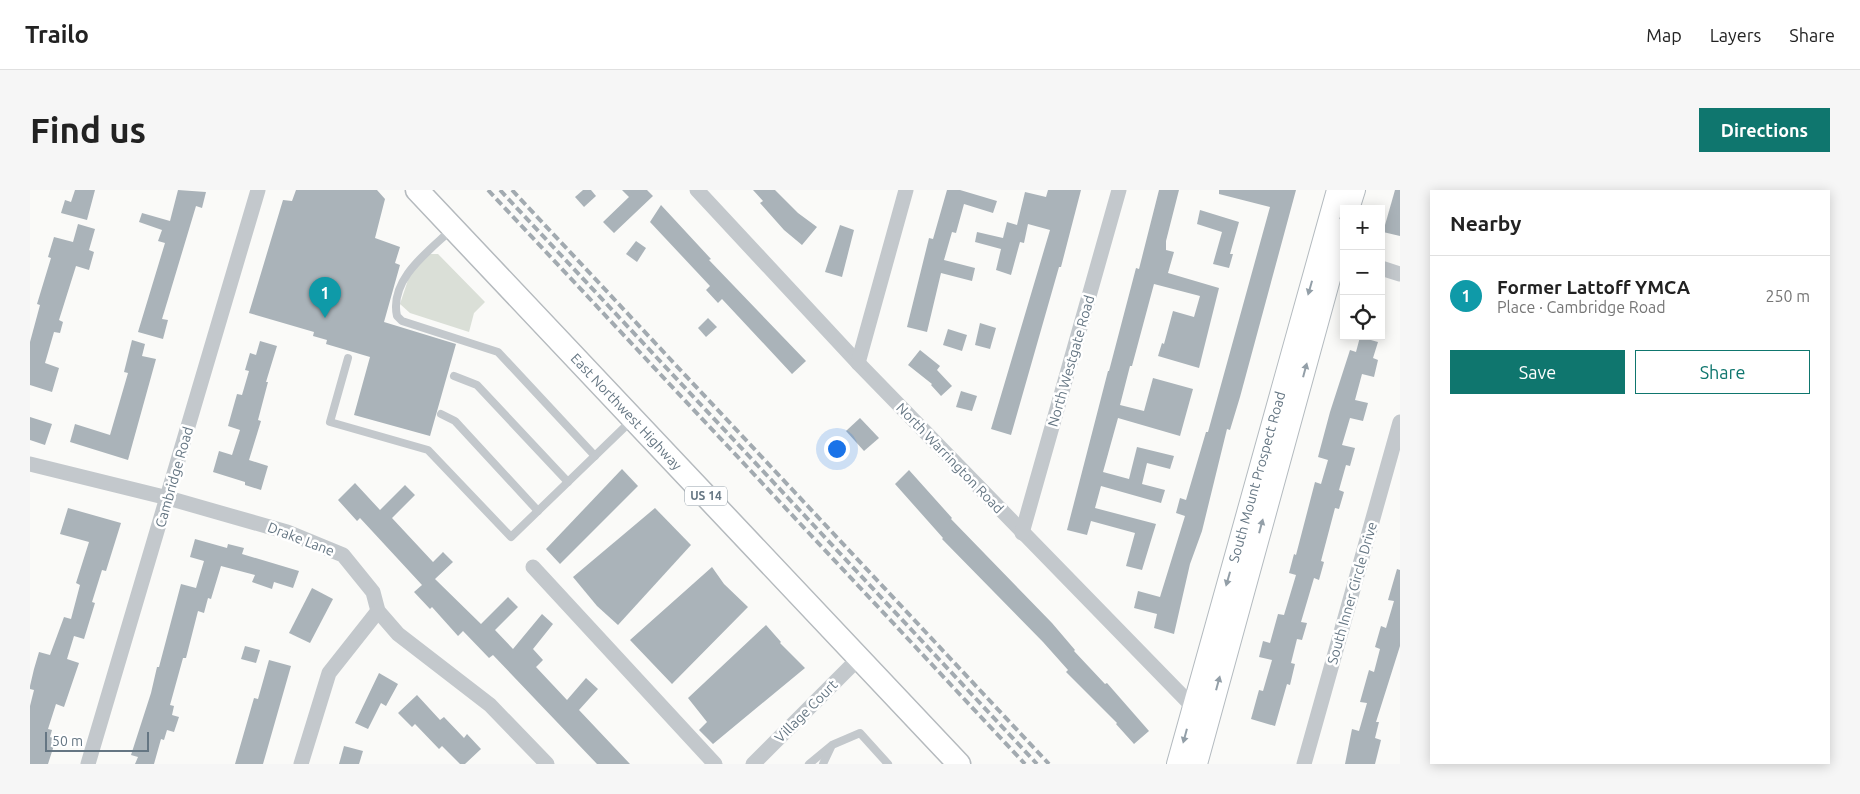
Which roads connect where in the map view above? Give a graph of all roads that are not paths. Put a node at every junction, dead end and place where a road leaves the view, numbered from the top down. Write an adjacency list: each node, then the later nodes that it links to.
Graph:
1 (258, 190): 23 (street, Cambridge Road)
2 (417, 190): 9 (main road, East Northwest Highway / US 14)
3 (697, 190): 15 (street, North Warrington Road)
4 (906, 190): 15 (street)
5 (1119, 190): 25 (street, North Westgate Road)
6 (1337, 190): 11 (main road, South Mount Prospect Road)
7 (1354, 190): 8 (main road)
8 (1350, 205)
9 (453, 228): 18 (main road, East Northwest Highway / US 14); 20 (lane)
10 (1340, 238): 11 (main road, South Mount Prospect Road)
11 (1333, 255): 29 (main road, South Mount Prospect Road)
12 (1385, 269): 13 (street)
13 (1400, 274)
14 (348, 358): 24 (lane)
15 (858, 363): 25 (street, North Warrington Road)
16 (454, 376): 22 (lane)
17 (441, 414): 24 (lane)
18 (633, 419): 20 (lane); 28 (main road, East Northwest Highway / US 14)
19 (1400, 422): 42 (street, South Inner Circle Drive)
20 (595, 456): 22 (lane)
21 (30, 464): 23 (street, Drake Lane)
22 (568, 482): 24 (lane)
23 (168, 498): 27 (street, Drake Lane); 31 (street, Cambridge Road)
24 (538, 511)
25 (1022, 533): 29 (street, North Warrington Road)
26 (533, 567): 34 (street)
27 (378, 611): 32 (street); 33 (street, Drake Lane)
28 (859, 658): 35 (street, Village Court); 39 (main road, East Northwest Highway / US 14)
29 (1200, 713): 40 (main road, South Mount Prospect Road, one-way to 40); 41 (main road, South Mount Prospect Road)
30 (832, 745): 36 (lane); 37 (lane); 38 (lane)
31 (88, 764)
32 (301, 764)
33 (547, 764)
34 (714, 764)
35 (753, 764)
36 (809, 764)
37 (823, 764)
38 (888, 764)
39 (959, 764)
40 (1177, 764)
41 (1197, 764)
42 (1304, 764)

